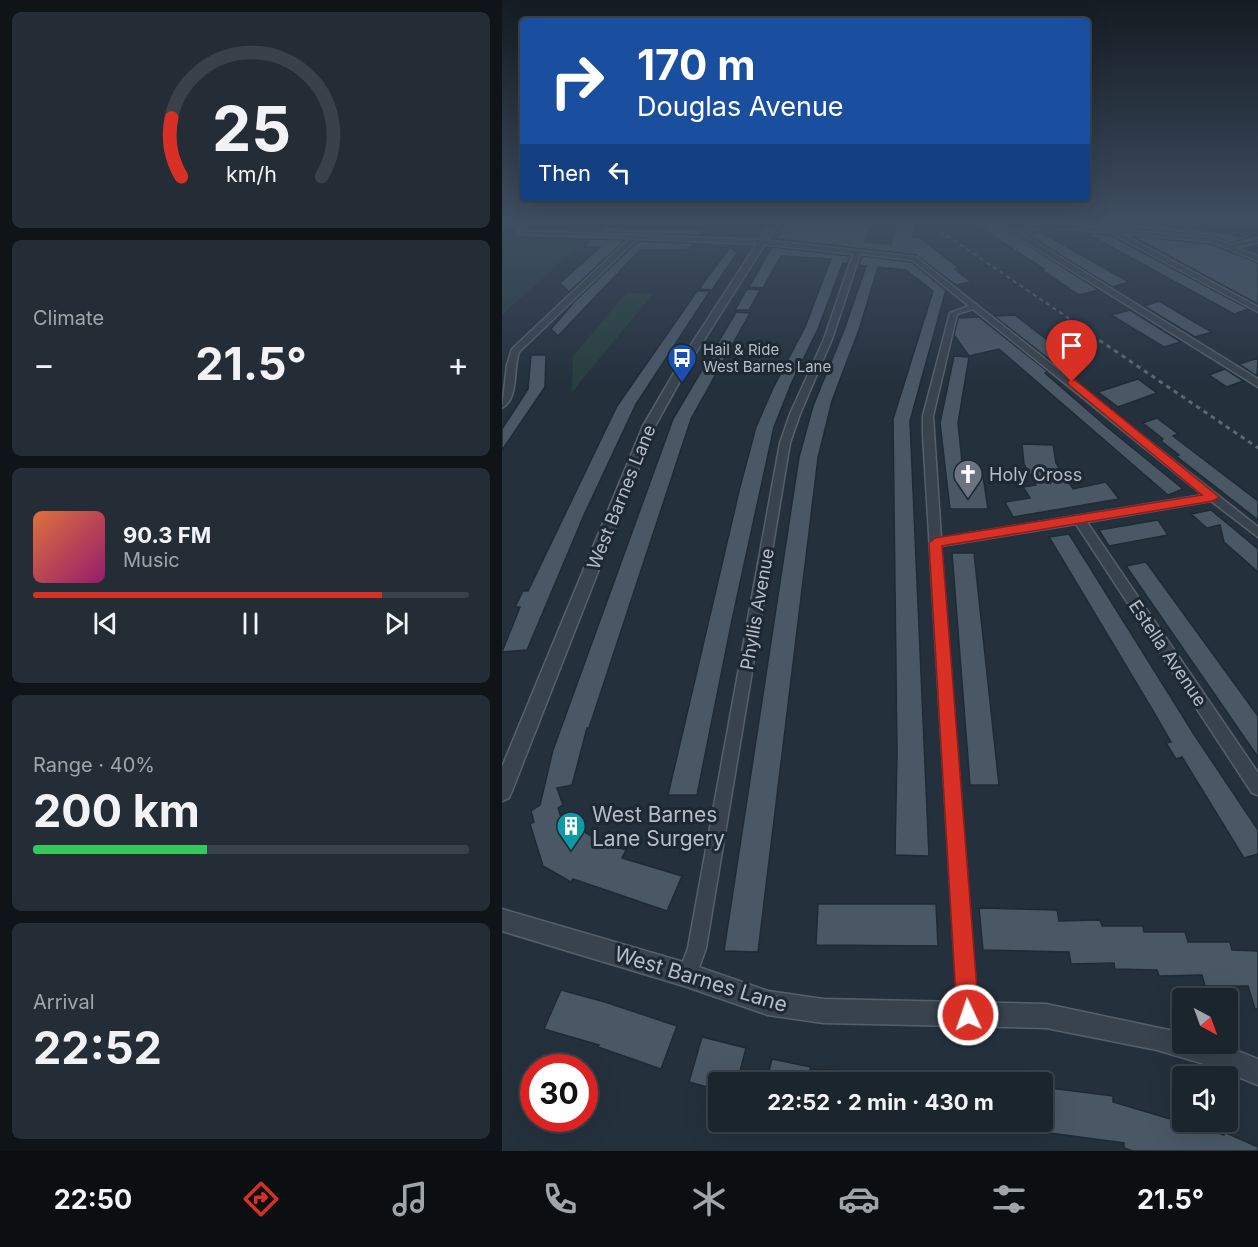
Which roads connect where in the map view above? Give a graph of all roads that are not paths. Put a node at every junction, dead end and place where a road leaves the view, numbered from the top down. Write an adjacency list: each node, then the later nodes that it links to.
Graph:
1 (594, 276): 10 (street)
2 (740, 276): 16 (street, West Barnes Lane)
3 (849, 276): 18 (street, Phyllis Avenue)
4 (939, 276): 7 (street)
5 (1085, 276): 9 (street)
6 (1195, 276): 8 (street)
7 (976, 306): 11 (street); 14 (street)
8 (1258, 310)
9 (1258, 384)
10 (502, 405)
11 (1213, 497): 12 (street); 13 (street)
12 (1079, 519): 14 (street); 15 (street, Estella Avenue)
13 (1258, 533)
14 (935, 543): 19 (street)
15 (1258, 787)
16 (502, 790)
17 (502, 920): 18 (street, West Barnes Lane)
18 (687, 975): 19 (street, West Barnes Lane)
19 (968, 1015): 20 (street, West Barnes Lane)
20 (1258, 1072)

